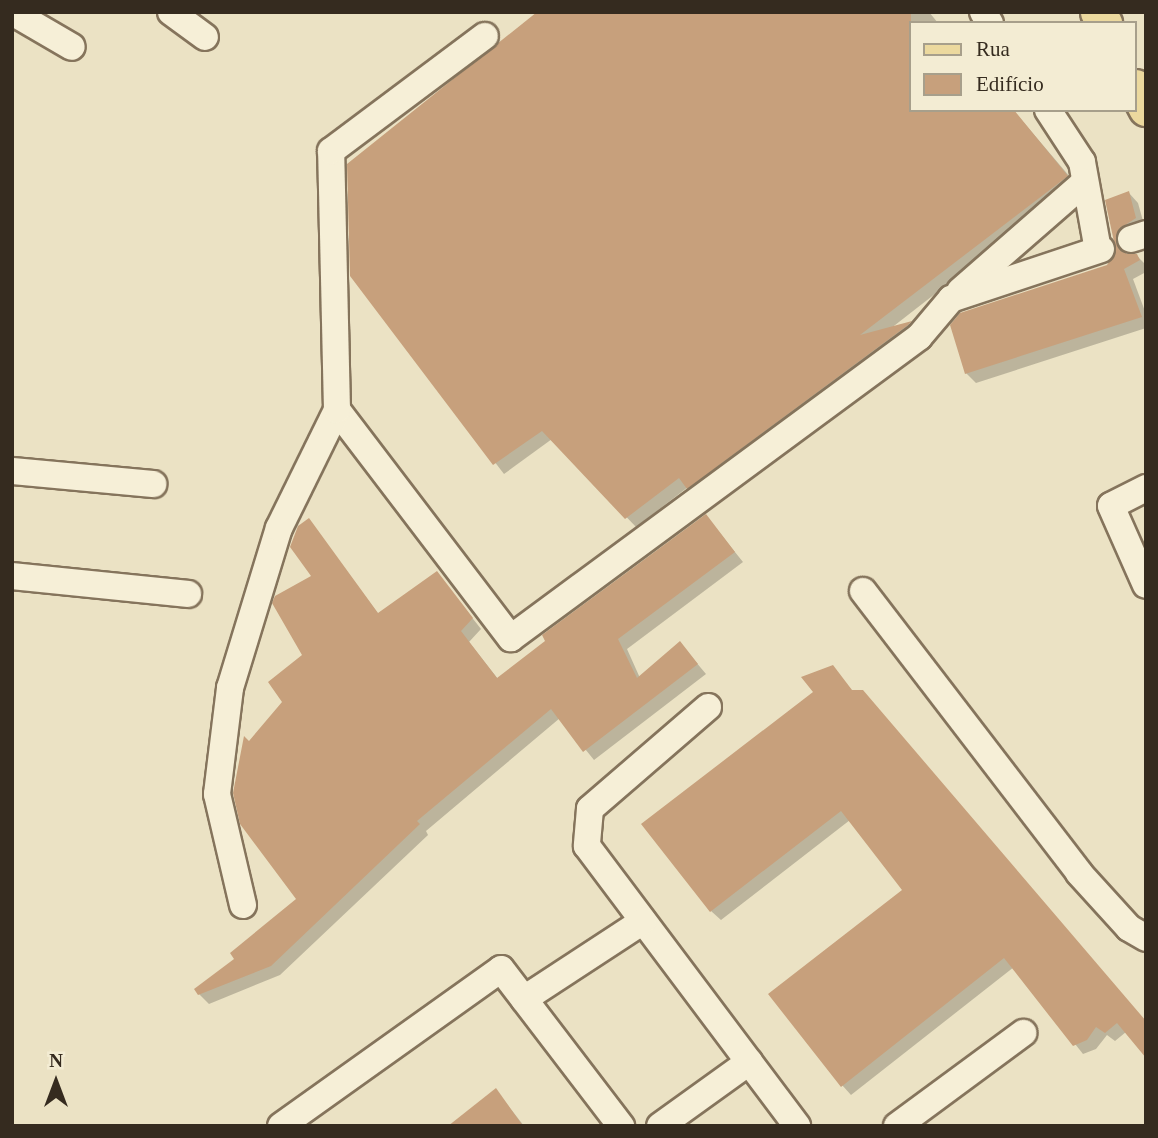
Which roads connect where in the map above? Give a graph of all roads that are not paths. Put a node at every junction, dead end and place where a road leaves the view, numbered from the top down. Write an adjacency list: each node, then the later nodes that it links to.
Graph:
1 (12, 12): 5 (street)
2 (171, 12): 4 (street)
3 (485, 36): 11 (street)
4 (205, 37)
5 (72, 47)
6 (1137, 91): 7 (main road)
7 (1146, 108)
8 (1049, 112): 9 (street)
9 (1085, 182): 10 (street); 10 (street)
10 (950, 299): 11 (street)
11 (337, 410): 20 (street)
12 (12, 471): 13 (street)
13 (153, 484)
14 (1146, 488): 16 (street)
15 (12, 576): 18 (street)
16 (1146, 585)
17 (863, 591): 22 (street)
18 (188, 594)
19 (708, 706): 21 (street)
20 (243, 905)
21 (643, 921): 23 (street); 25 (street)
22 (1146, 938)
23 (524, 999): 26 (street); 27 (street)
24 (1023, 1033): 30 (street)
25 (749, 1062): 28 (street); 29 (street)
26 (281, 1126)
27 (621, 1126)
28 (660, 1126)
29 (797, 1126)
30 (897, 1126)

